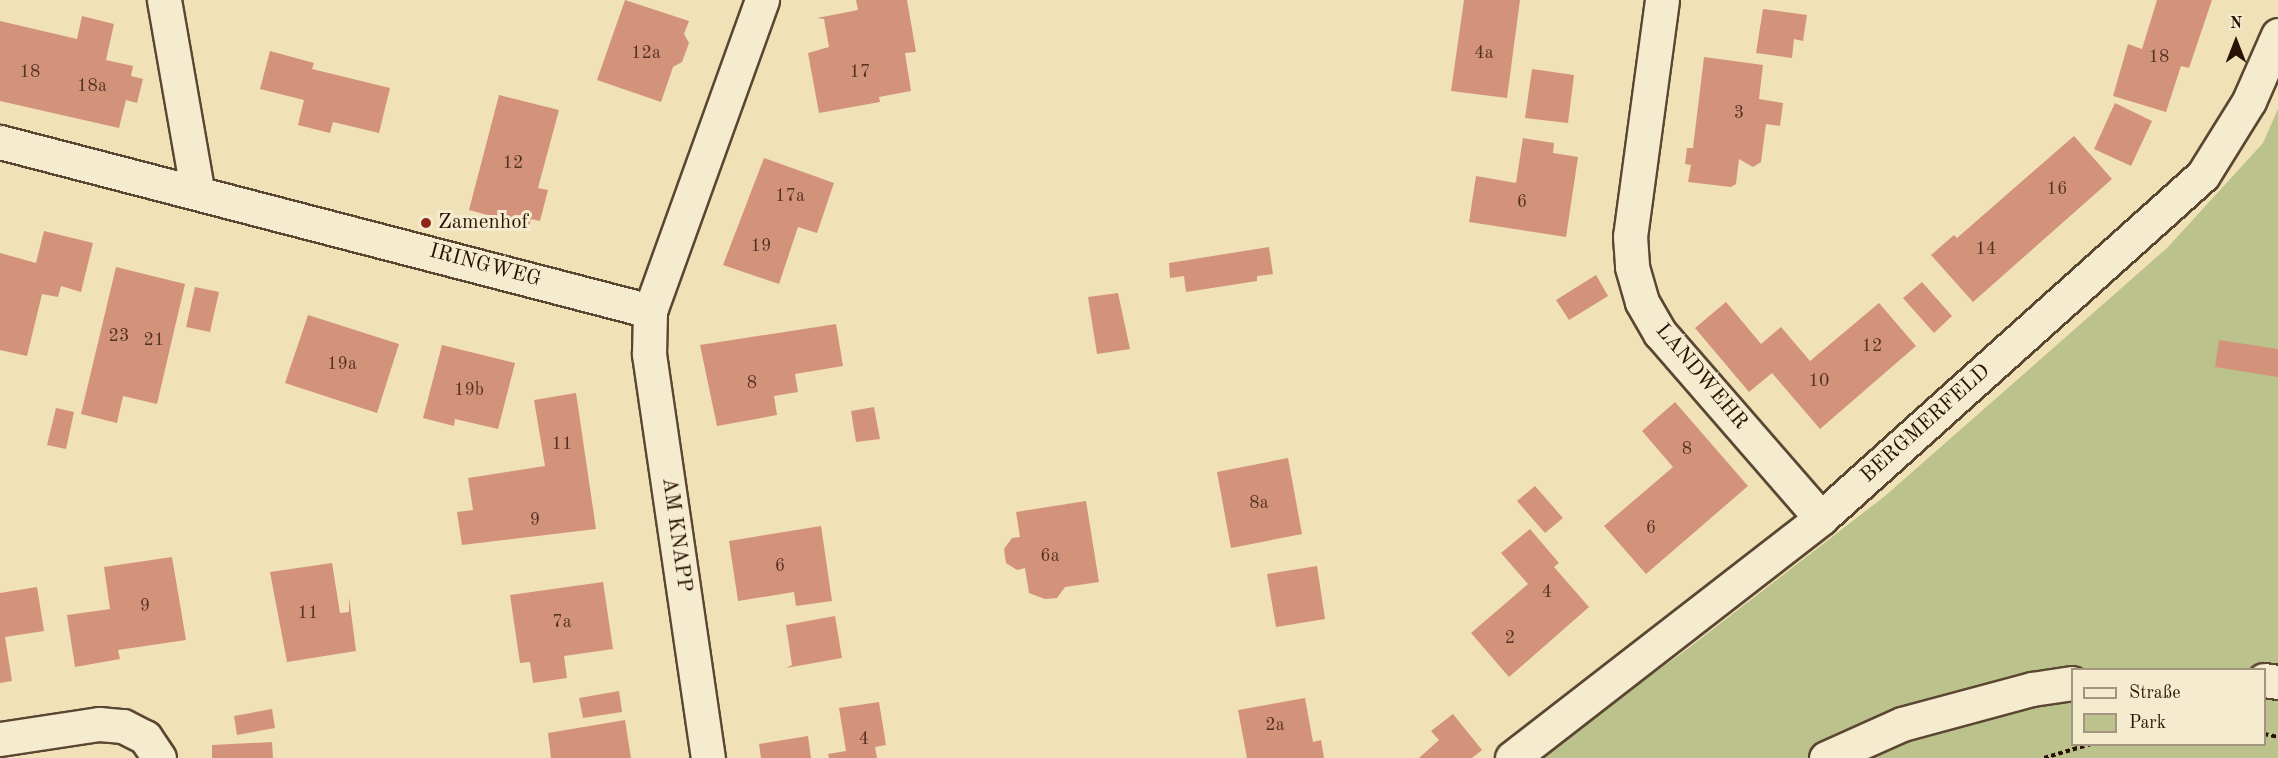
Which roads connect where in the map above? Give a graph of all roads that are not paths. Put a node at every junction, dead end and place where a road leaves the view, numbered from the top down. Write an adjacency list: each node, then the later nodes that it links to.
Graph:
1 (164, 0): 6 (street)
2 (762, 0): 7 (street)
3 (1662, 0): 8 (street, LANDWEHR)
4 (2278, 35): 8 (street, BERGMERFELD)
5 (0, 142): 6 (street, IRINGWEG)
6 (197, 190): 7 (street, IRINGWEG)
7 (650, 311): 12 (street, AM KNAPP)
8 (1821, 518): 13 (street, BERGMERFELD)
9 (2071, 683): 14 (street)
10 (0, 739): 11 (street)
11 (159, 758)
12 (708, 758)
13 (1512, 758)
14 (1826, 758)

